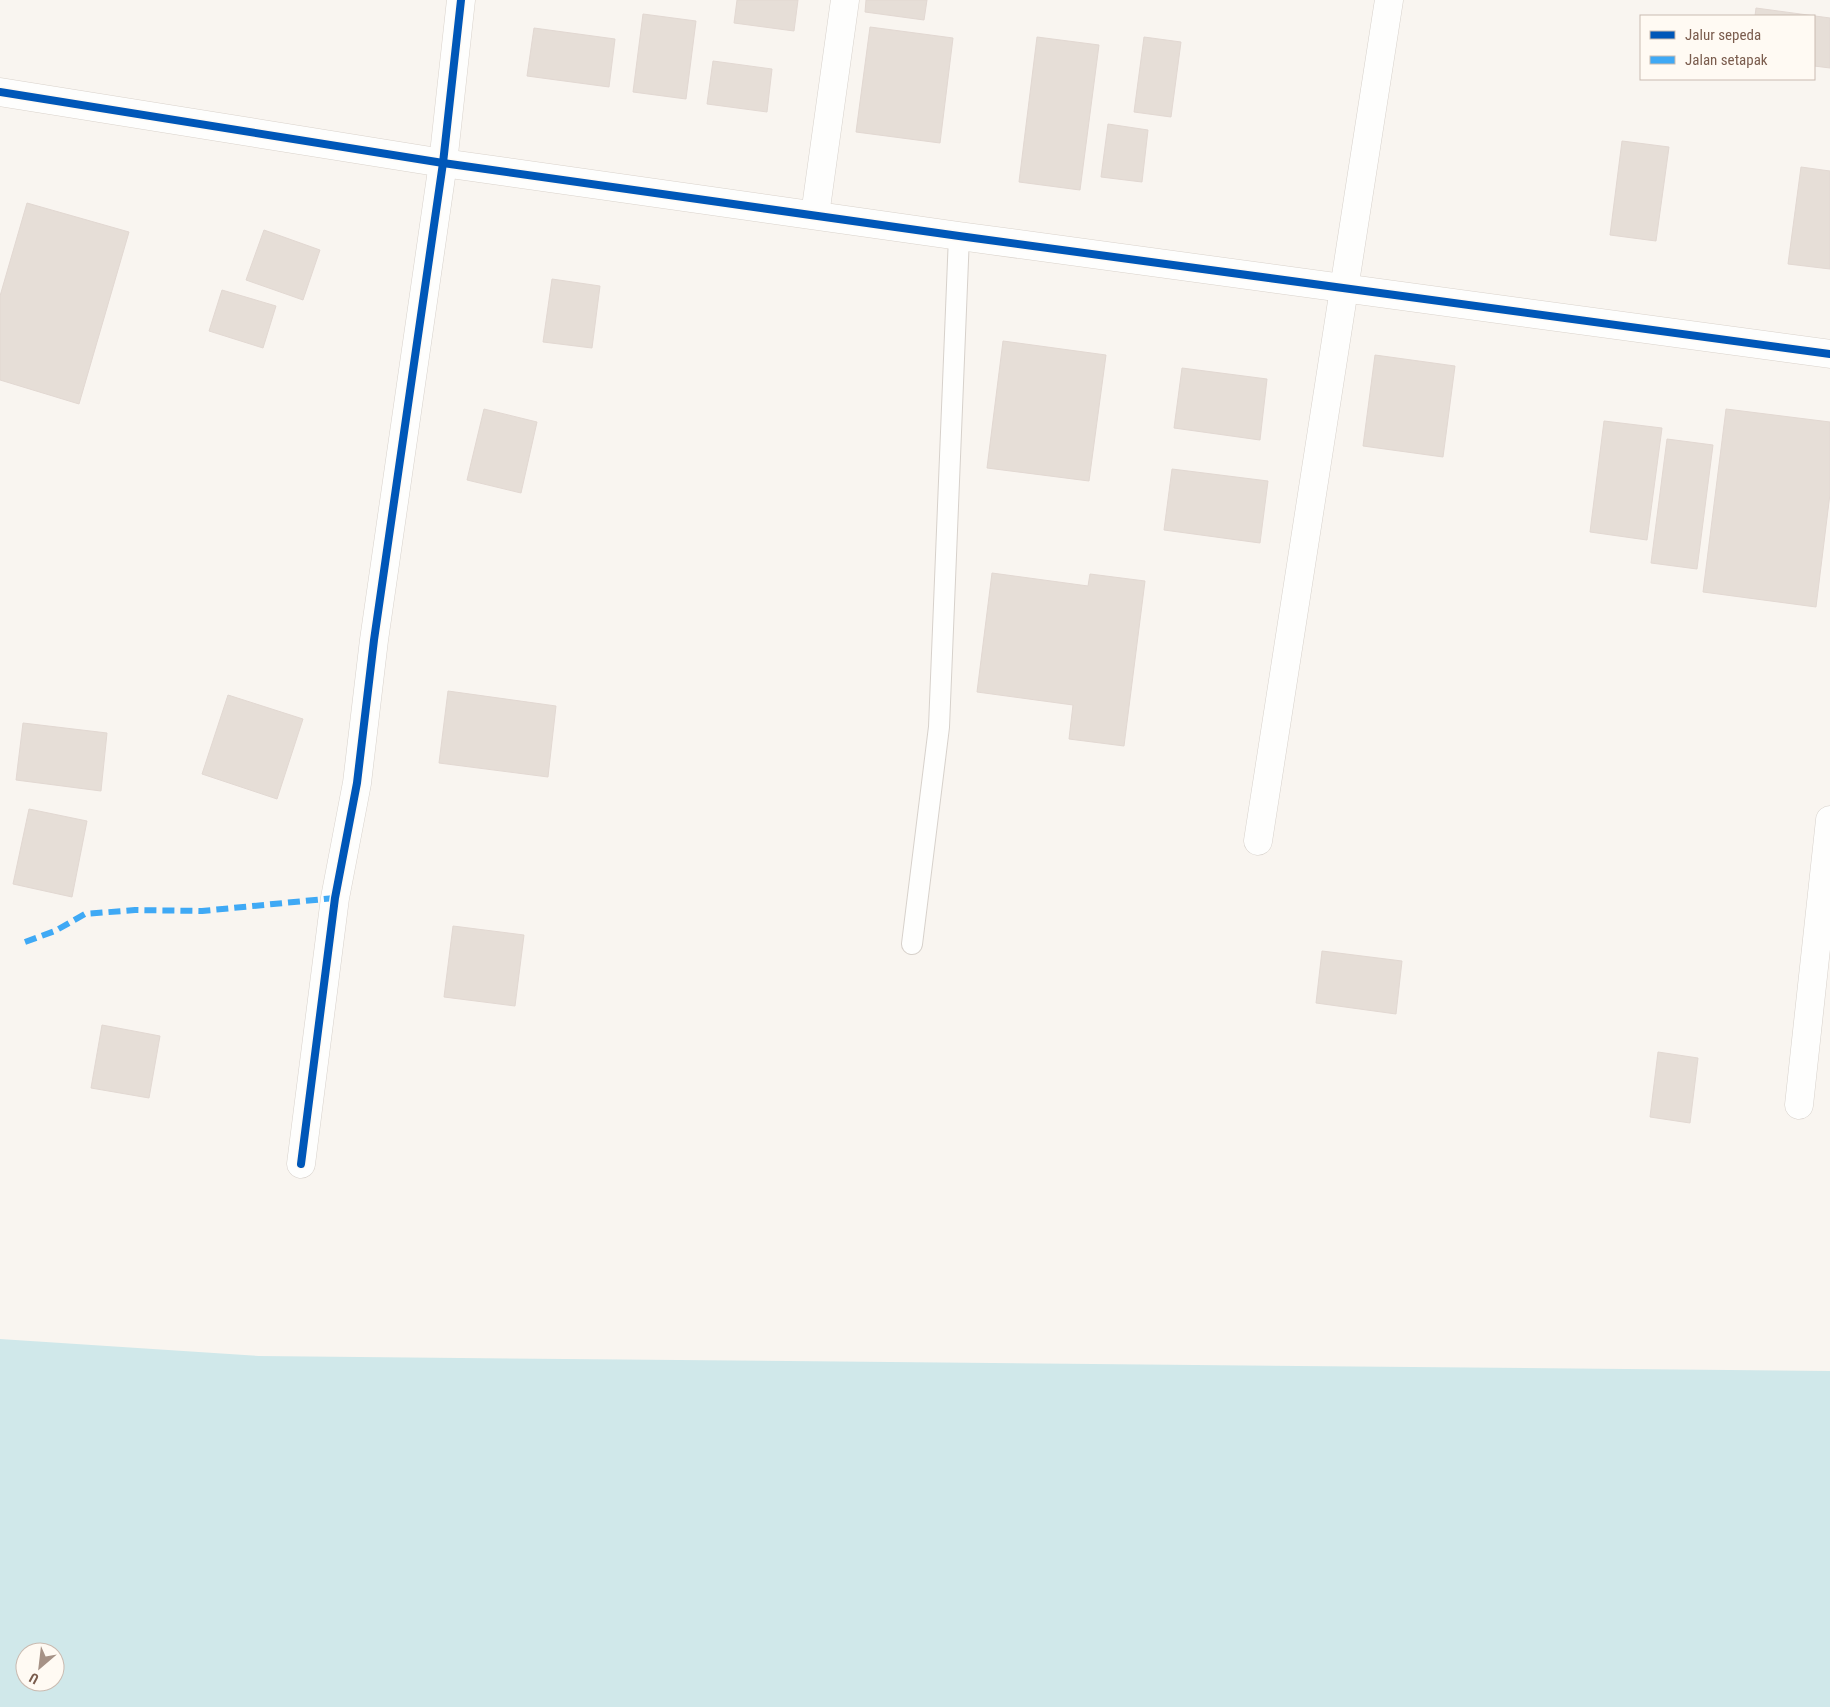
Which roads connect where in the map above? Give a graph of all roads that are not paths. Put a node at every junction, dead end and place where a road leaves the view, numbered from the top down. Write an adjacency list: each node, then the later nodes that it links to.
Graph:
1 (461, 0): 5 (street)
2 (845, 0): 6 (street)
3 (1389, 0): 8 (street)
4 (0, 92): 5 (street)
5 (443, 163): 6 (street); 14 (street)
6 (815, 215): 7 (street)
7 (959, 236): 8 (street); 12 (lane)
8 (1345, 287): 9 (street); 11 (street)
9 (1830, 354)
10 (1830, 820): 13 (street)
11 (1258, 841)
12 (912, 944)
13 (1799, 1105)
14 (301, 1164)

